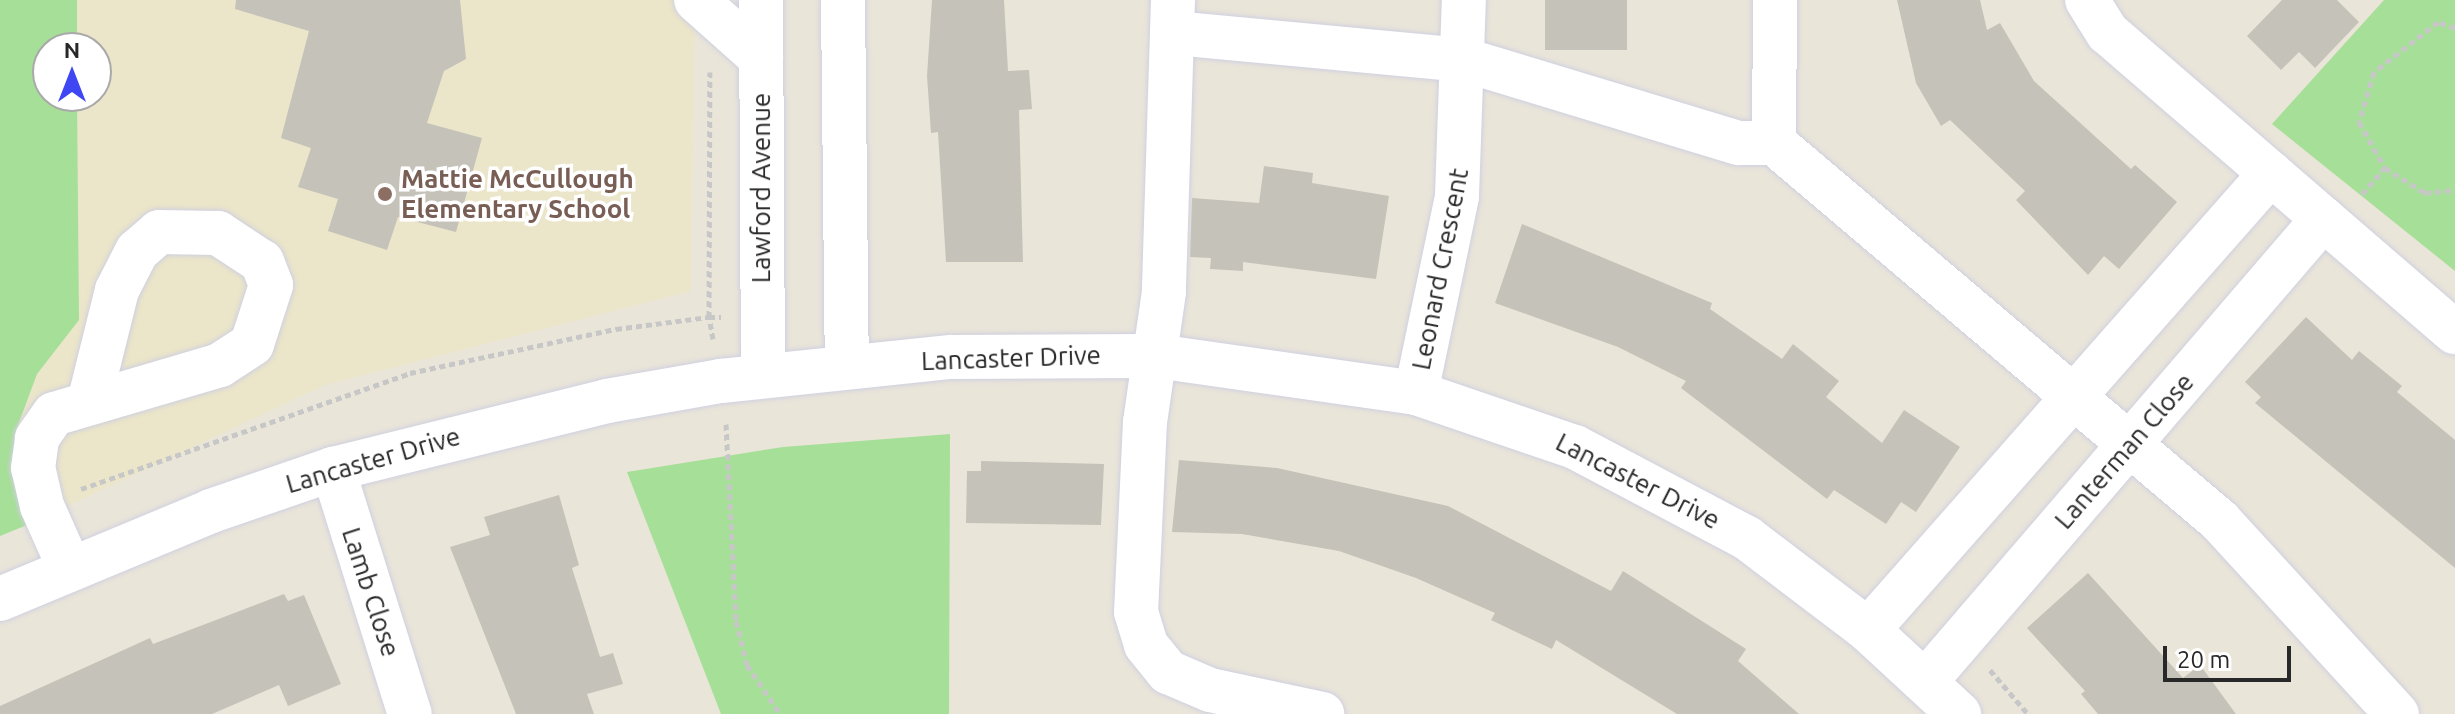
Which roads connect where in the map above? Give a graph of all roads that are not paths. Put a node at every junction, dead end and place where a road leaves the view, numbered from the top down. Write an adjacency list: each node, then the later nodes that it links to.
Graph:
1 (761, 0): 8 (street, Lawford Avenue)
2 (843, 0): 15 (street)
3 (1464, 0): 9 (street, Leonard Crescent)
4 (1775, 0): 10 (street)
5 (2087, 0): 11 (street)
6 (703, 7): 8 (street)
7 (1173, 17): 9 (street); 14 (street)
8 (761, 58): 16 (street, Lawford Avenue)
9 (1465, 60): 10 (street); 17 (street, Leonard Crescent)
10 (1774, 143): 19 (street)
11 (2271, 173): 12 (street); 19 (street)
12 (2341, 209): 13 (street); 20 (street, Lanterman Close)
13 (2455, 332)
14 (1156, 356): 15 (street, Lancaster Drive); 17 (street, Lancaster Drive); 27 (street)
15 (847, 366): 16 (street, Lancaster Drive)
16 (763, 376): 21 (street, Lancaster Drive)
17 (1416, 393): 24 (street, Lancaster Drive)
18 (90, 398): 18 (street); 22 (street)
19 (2073, 398): 20 (street); 24 (street)
20 (2130, 444): 25 (street, Lanterman Close); 29 (street)
21 (333, 469): 22 (street, Lancaster Drive); 26 (street, Lamb Close)
22 (70, 569): 23 (street, Lancaster Drive)
23 (0, 599)
24 (1868, 630): 25 (street, Lancaster Drive)
25 (1925, 682): 28 (street, Lancaster Drive)
26 (410, 714)
27 (1322, 714)
28 (1959, 714)
29 (2397, 714)

